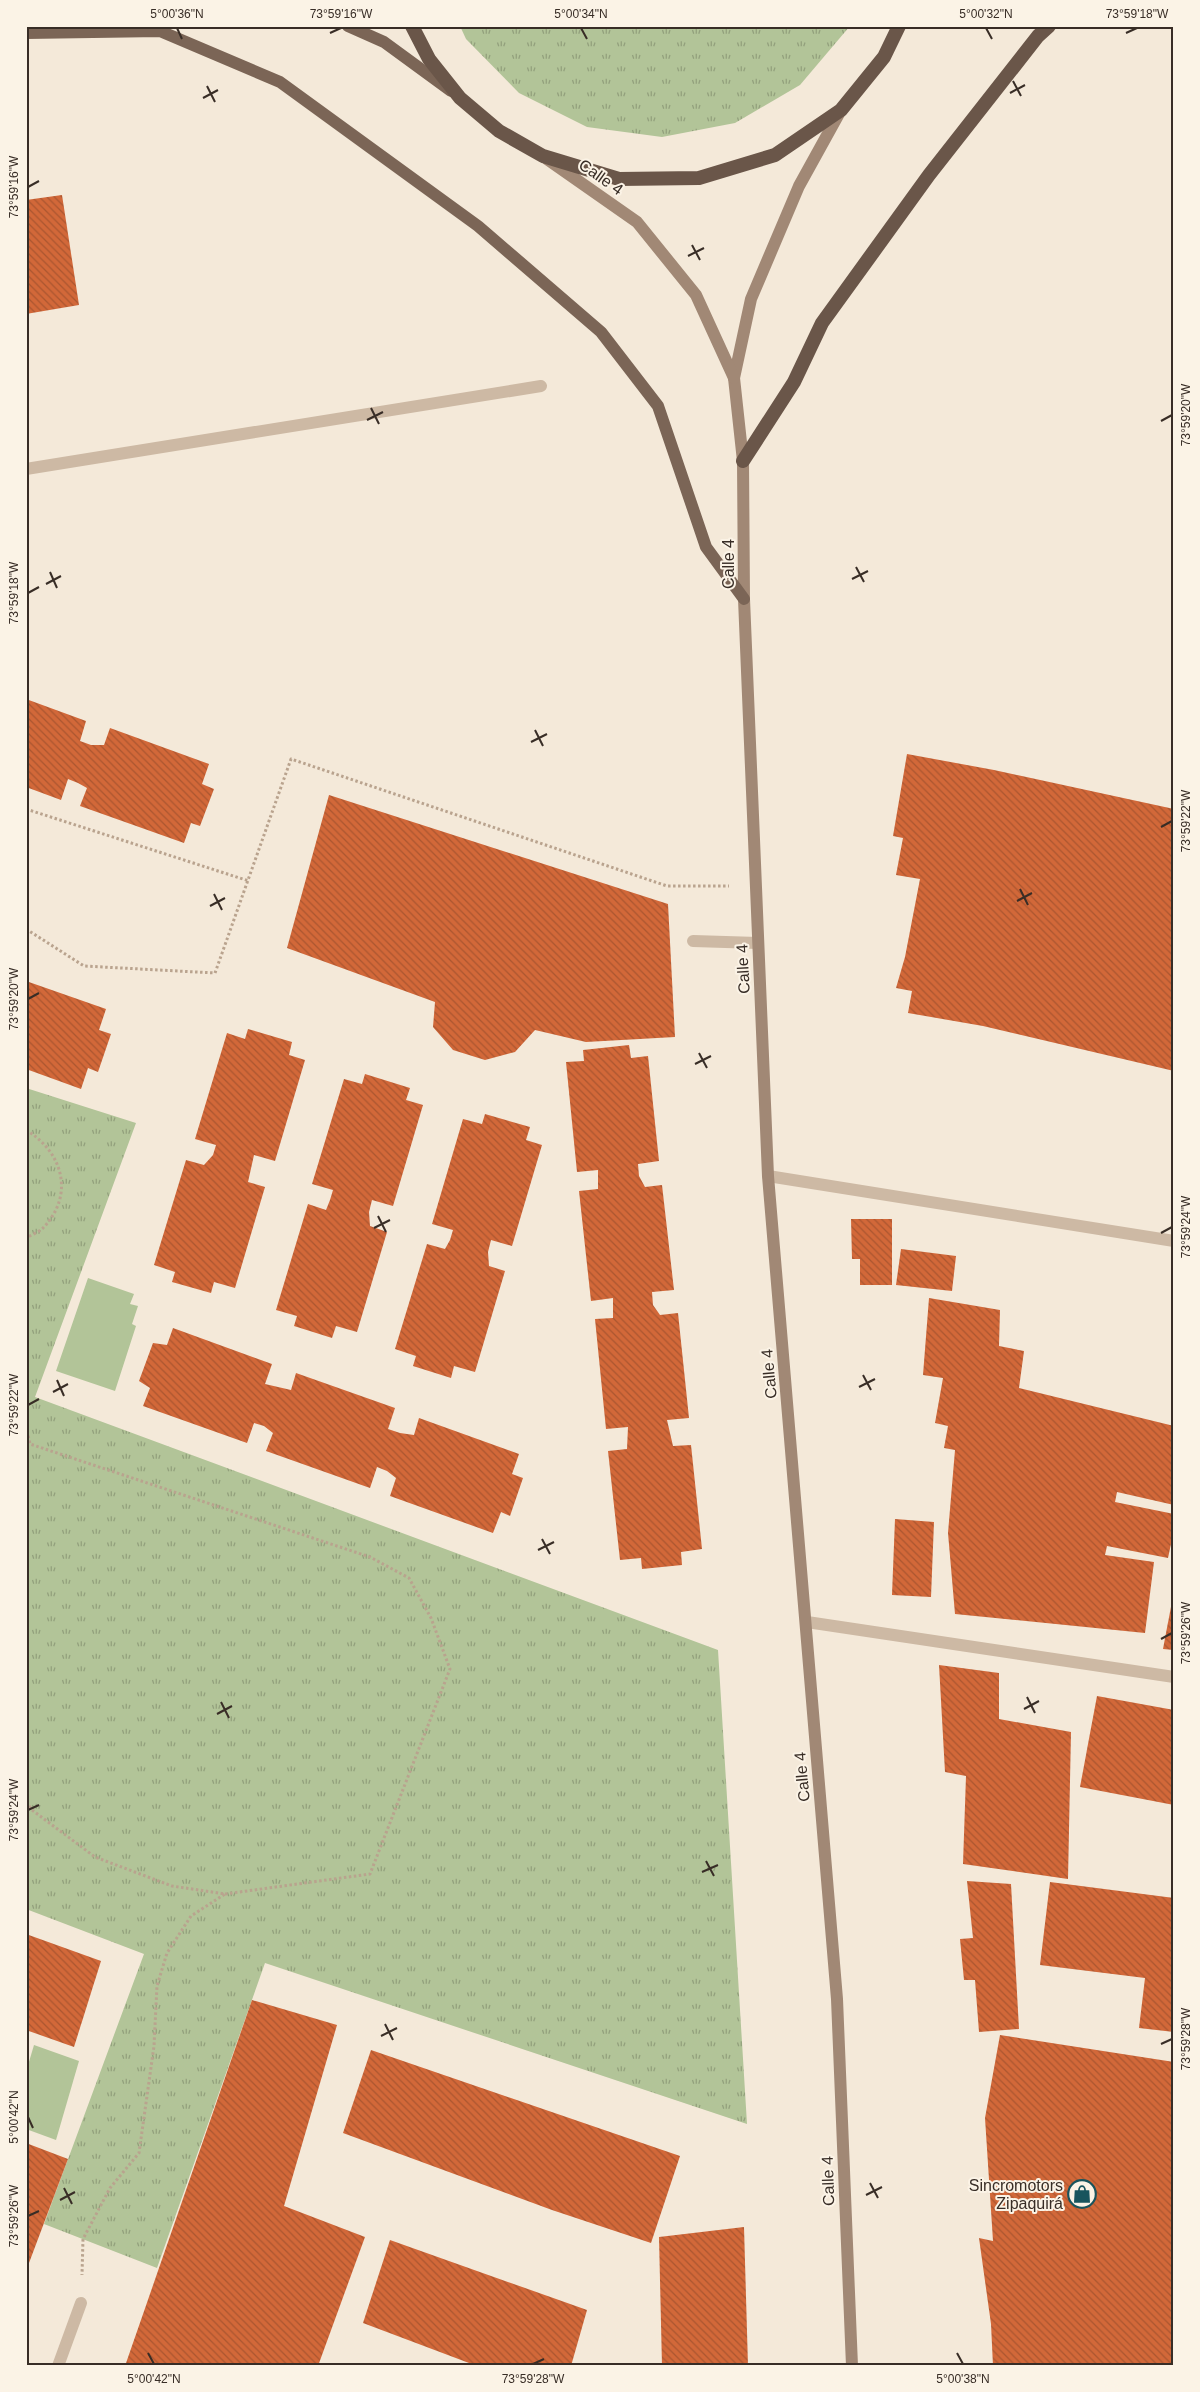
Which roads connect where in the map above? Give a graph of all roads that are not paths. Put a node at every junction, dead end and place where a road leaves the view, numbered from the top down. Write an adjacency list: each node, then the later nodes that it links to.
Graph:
1 (348, 26): 6 (main road)
2 (412, 26): 6 (highway)
3 (899, 26): 7 (highway)
4 (1049, 26): 11 (highway)
5 (26, 34): 13 (main road)
6 (460, 98): 8 (highway)
7 (841, 110): 8 (highway); 9 (main road, Calle 4)
8 (543, 156): 9 (main road, Calle 4)
9 (734, 378): 11 (main road, Calle 4)
10 (541, 386): 12 (street)
11 (743, 461): 13 (main road, Calle 4)
12 (26, 469)
13 (744, 599): 15 (main road, Calle 4)
14 (693, 941): 15 (street)
15 (758, 943): 16 (main road, Calle 4)
16 (768, 1176): 17 (street); 18 (main road, Calle 4)
17 (1174, 1241)
18 (807, 1622): 19 (street); 22 (main road, Calle 4)
19 (1174, 1677)
20 (81, 2304): 21 (street)
21 (58, 2366)
22 (852, 2366)

